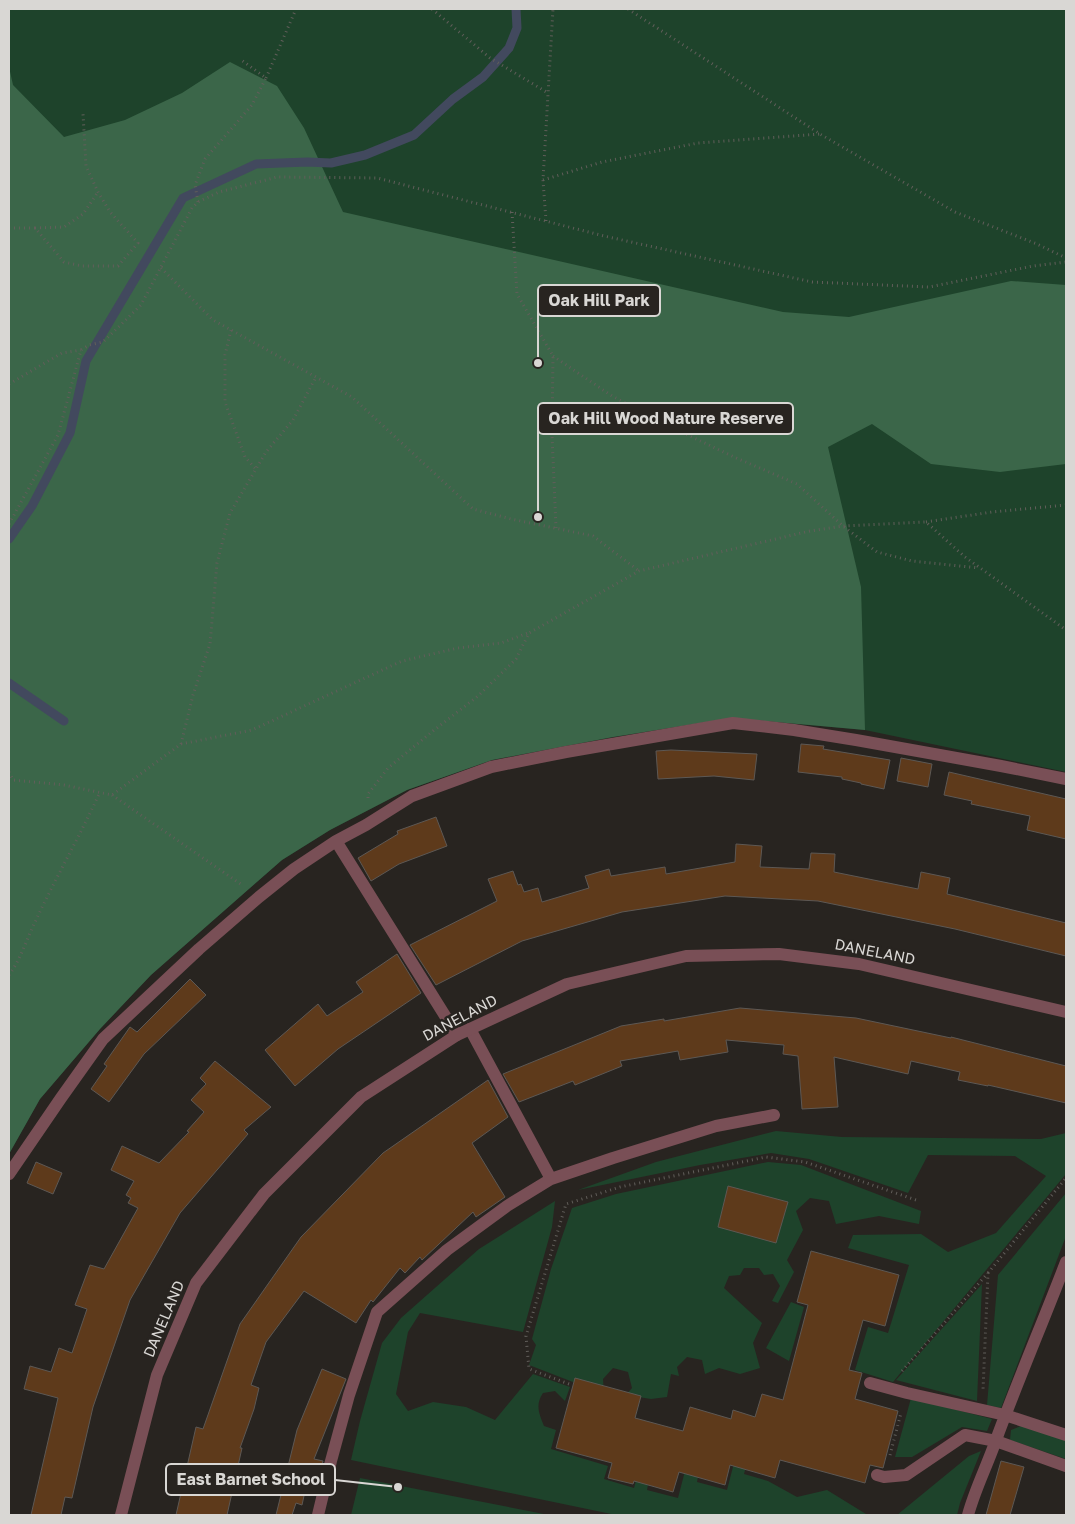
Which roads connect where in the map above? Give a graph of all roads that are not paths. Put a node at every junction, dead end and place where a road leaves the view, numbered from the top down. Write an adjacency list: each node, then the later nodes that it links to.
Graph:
1 (1066, 779): 2 (street)
2 (336, 841): 5 (street); 7 (street)
3 (1066, 1012): 4 (street, DANELAND)
4 (470, 1029): 5 (street, DANELAND); 8 (street)
5 (457, 1035): 16 (street, DANELAND)
6 (774, 1115): 8 (street)
7 (9, 1174)
8 (551, 1179): 17 (street)
9 (1066, 1262): 11 (street)
10 (870, 1383): 11 (street)
11 (1004, 1415): 12 (street); 13 (street)
12 (1066, 1435)
13 (996, 1441): 14 (street); 15 (street); 18 (street)
14 (1066, 1466)
15 (880, 1476)
16 (121, 1515)
17 (318, 1515)
18 (968, 1515)

